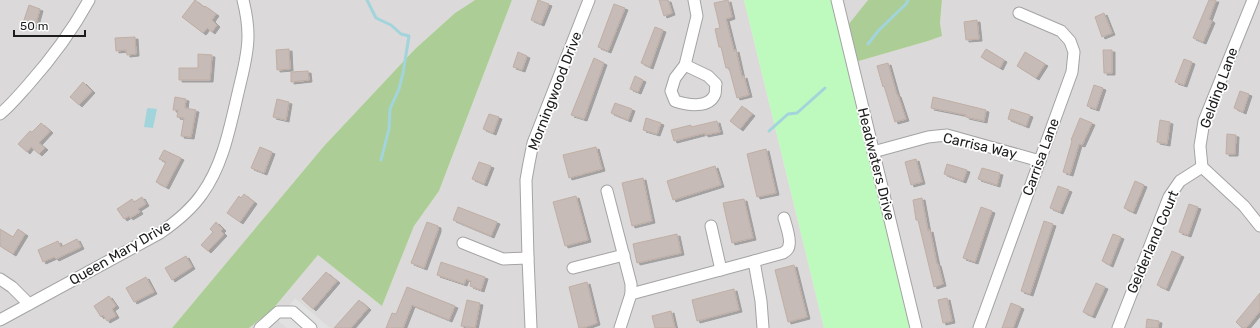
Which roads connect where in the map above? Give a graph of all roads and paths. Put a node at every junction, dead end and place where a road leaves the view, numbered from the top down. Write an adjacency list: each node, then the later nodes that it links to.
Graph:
1 (89, 0): 9 (street)
2 (243, 0): 25 (street, Queen Mary Drive)
3 (589, 0): 19 (street, Morningwood Drive)
4 (694, 0): 8 (street)
5 (837, 0): 10 (street, Headwaters Drive)
6 (1253, 0): 12 (street, Gelding Lane)
7 (1019, 13): 11 (street, Carrisa Lane)
8 (685, 65)
9 (0, 114)
10 (874, 152): 11 (street, Carrisa Way); 32 (street, Headwaters Drive)
11 (1040, 161): 33 (street, Carrisa Lane)
12 (1202, 167): 16 (street); 34 (street, Gelderland Court)
13 (606, 191): 18 (street)
14 (784, 218): 20 (street)
15 (711, 226): 22 (street)
16 (1260, 226)
17 (463, 243): 19 (street)
18 (624, 255): 21 (street); 24 (street)
19 (528, 258): 29 (street, Morningwood Drive)
20 (754, 261): 22 (street); 31 (street)
21 (572, 268)
22 (721, 270): 24 (street)
23 (0, 279): 25 (street)
24 (631, 294): 30 (street)
25 (29, 304): 26 (street, Queen Mary Drive)
26 (0, 320)
27 (260, 328): 28 (street)
28 (311, 328)
29 (531, 328)
30 (620, 328)
31 (763, 328)
32 (916, 328)
33 (979, 328)
34 (1118, 328)

